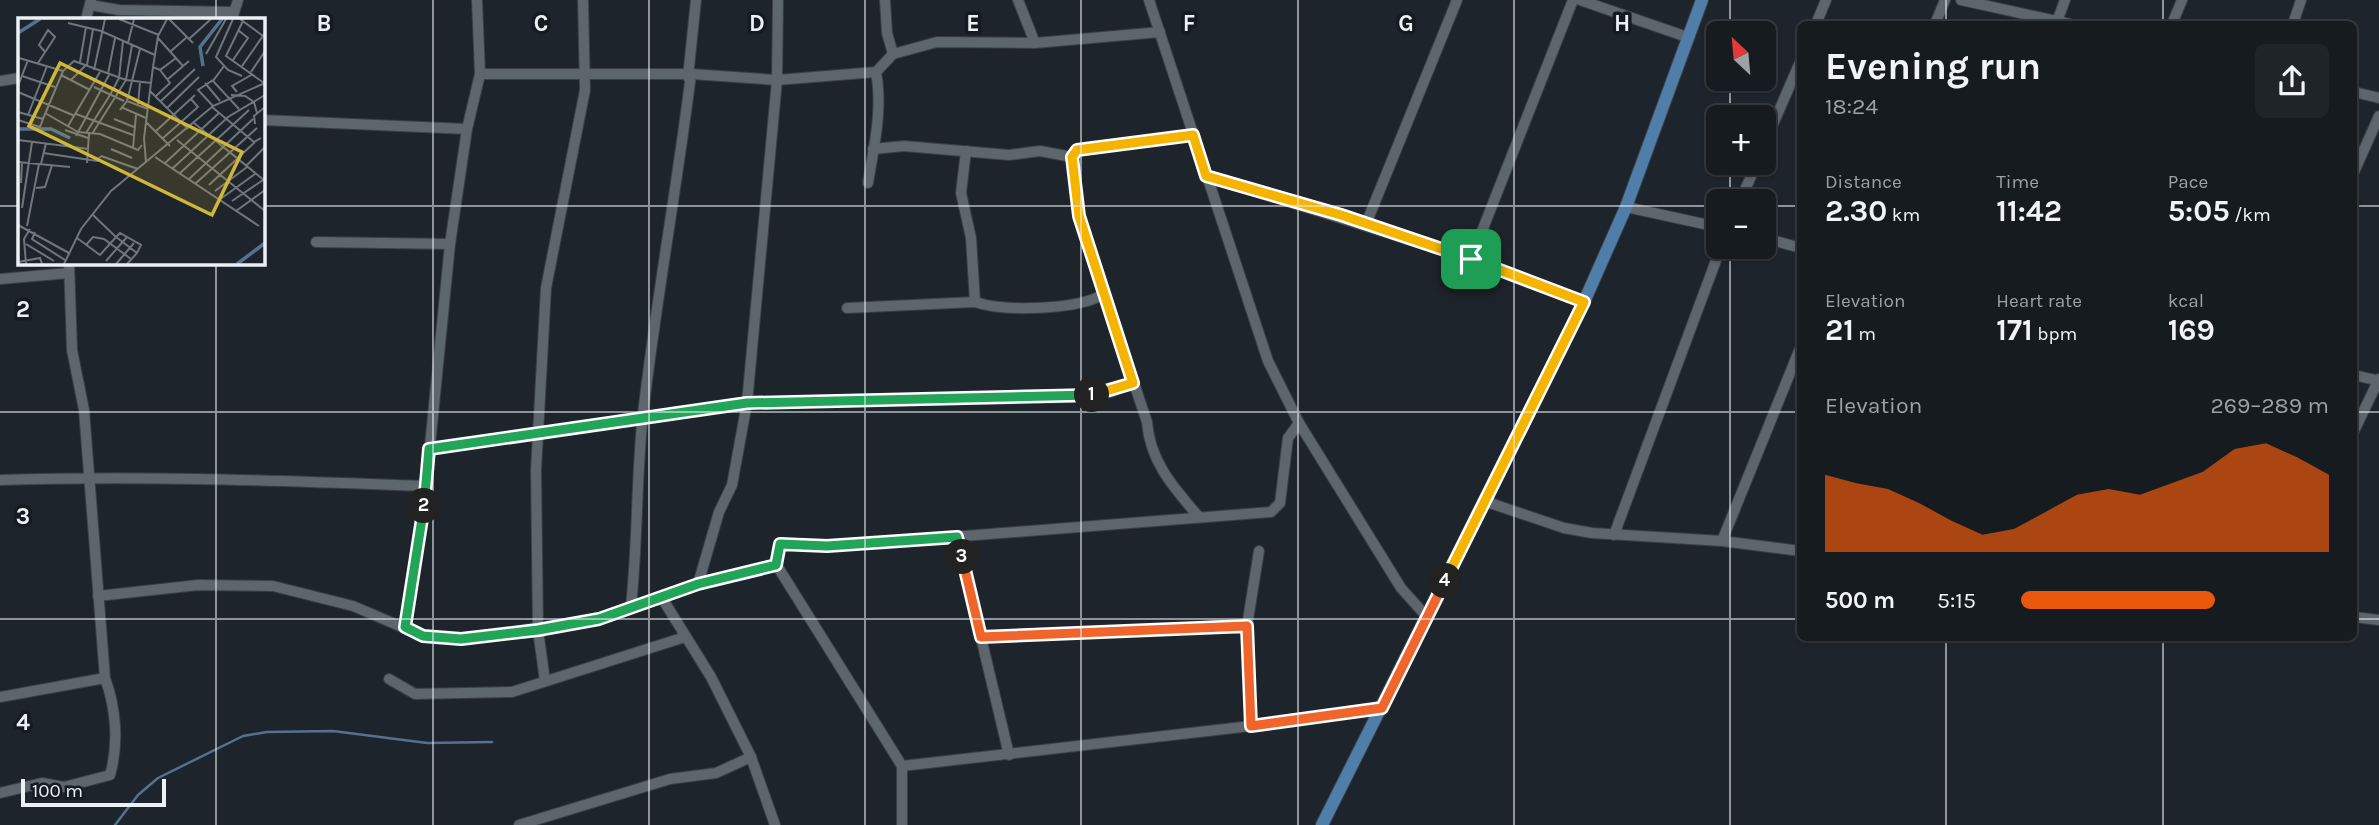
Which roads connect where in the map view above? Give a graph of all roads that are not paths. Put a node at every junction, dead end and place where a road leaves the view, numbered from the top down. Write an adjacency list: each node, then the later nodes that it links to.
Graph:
1 (238, 0): 20 (street)
2 (477, 0): 33 (street)
3 (583, 0): 34 (street)
4 (696, 0): 35 (street)
5 (778, 0): 37 (street)
6 (885, 0): 30 (street)
7 (1018, 0): 29 (street)
8 (1149, 0): 27 (street)
9 (1457, 0): 53 (street)
10 (1573, 0): 59 (street)
11 (1580, 0): 28 (street)
12 (1702, 0): 28 (main road)
13 (1826, 0): 21 (street)
14 (1945, 0): 22 (street)
15 (1961, 0): 23 (street)
16 (2065, 0): 24 (street)
17 (2182, 0): 25 (street)
18 (2301, 0): 26 (street)
19 (90, 2): 20 (street)
20 (233, 15)
21 (1817, 21)
22 (1936, 21)
23 (2048, 21)
24 (2057, 21)
25 (2173, 21)
26 (2294, 21)
27 (1160, 32): 29 (street); 45 (street)
28 (1687, 37): 52 (main road)
29 (1035, 43): 30 (street)
30 (893, 54): 32 (street)
31 (1797, 69): 42 (street)
32 (876, 72): 37 (street); 46 (street)
33 (480, 74): 34 (street); 44 (street)
34 (583, 76): 35 (street); 75 (street)
35 (690, 76): 37 (street); 72 (street)
36 (18, 78): 38 (street)
37 (777, 80): 71 (street)
38 (0, 81)
39 (2357, 93): 40 (street)
40 (2379, 98)
41 (2379, 116): 49 (street)
42 (1776, 117)
43 (264, 120): 44 (street)
44 (467, 129): 57 (street)
45 (1193, 135): 48 (street); 50 (street)
46 (873, 149): 47 (street); 51 (street)
47 (966, 151): 48 (street); 64 (street)
48 (1072, 157): 63 (street)
49 (2357, 165)
50 (1206, 176): 53 (street); 73 (street)
51 (868, 183)
52 (1626, 207): 54 (street); 65 (main road)
53 (1366, 224): 59 (street)
54 (1706, 224)
55 (316, 242): 57 (street)
56 (1776, 242): 58 (street)
57 (450, 244): 76 (street)
58 (1797, 247)
59 (1471, 259): 65 (street)
60 (1717, 259): 82 (street)
61 (69, 268): 62 (street); 77 (street)
62 (0, 279)
63 (1104, 294): 64 (street); 70 (street)
64 (975, 302): 66 (street)
65 (1584, 302): 80 (main road)
66 (847, 308)
67 (1797, 356): 84 (street)
68 (2357, 376): 69 (street)
69 (2379, 381): 74 (street)
70 (1133, 383): 71 (street); 81 (street)
71 (747, 403): 72 (street); 88 (street)
72 (642, 418): 75 (street); 91 (street)
73 (1299, 423): 81 (street); 93 (street)
74 (2357, 426)
75 (539, 435): 76 (street); 97 (street)
76 (429, 449): 79 (street)
77 (87, 477): 78 (street); 79 (street); 89 (street)
78 (0, 480)
79 (426, 486): 96 (street)
80 (1484, 501): 82 (street); 93 (main road)
81 (1199, 517): 83 (street)
82 (1614, 534): 84 (street)
83 (957, 537): 87 (street); 99 (street)
84 (1722, 541): 85 (street)
85 (1797, 550)
86 (1259, 551): 95 (street)
87 (776, 565): 88 (street); 108 (street)
88 (698, 584): 90 (street)
89 (98, 596): 96 (street); 100 (street)
90 (662, 598): 91 (street); 98 (street)
91 (631, 606): 97 (street)
92 (2357, 617): 94 (street)
93 (1428, 618): 104 (main road)
94 (2379, 619)
95 (1247, 626): 99 (street); 105 (street)
96 (405, 627): 97 (street)
97 (538, 630): 102 (street)
98 (685, 637): 102 (street); 107 (street)
99 (981, 637): 106 (street)
100 (105, 678): 103 (street); 109 (street)
101 (389, 679): 102 (street)
102 (545, 681)
103 (0, 697)
104 (1382, 708): 105 (street); 113 (main road)
105 (1251, 726): 106 (street)
106 (1009, 755): 108 (street)
107 (751, 757): 110 (street); 111 (street)
108 (902, 766): 112 (street)
109 (0, 793)
110 (519, 825)
111 (775, 825)
112 (902, 825)
113 (1322, 825)

